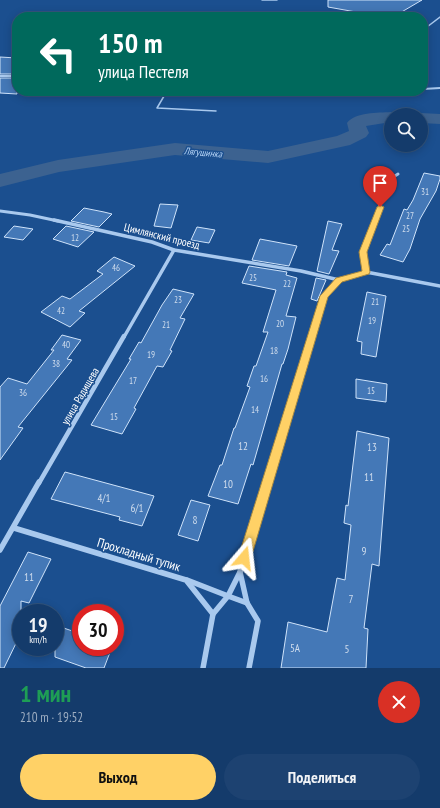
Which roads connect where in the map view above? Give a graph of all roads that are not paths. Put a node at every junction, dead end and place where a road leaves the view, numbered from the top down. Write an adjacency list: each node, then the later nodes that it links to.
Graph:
1 (262, 0): 2 (lane)
2 (277, 0)
3 (440, 17): 4 (lane)
4 (428, 26)
5 (0, 76): 6 (street)
6 (12, 76)
7 (440, 88): 8 (street)
8 (428, 89)
9 (164, 96): 10 (lane)
10 (216, 111)
11 (398, 174): 14 (street)
12 (2, 211): 13 (street, Цимлянский проезд)
13 (174, 250): 15 (street, Цимлянский проезд); 17 (street, улица Радищева)
14 (366, 272): 15 (street); 16 (street)
15 (339, 280): 19 (street)
16 (440, 286)
17 (14, 528): 18 (street, улица Радищева); 20 (street, Прохладный тупик)
18 (0, 550)
19 (240, 572): 21 (street); 22 (street)
20 (186, 580): 21 (street); 23 (street, Прохладный тупик)
21 (228, 596): 22 (street); 23 (street)
22 (248, 602): 25 (street)
23 (213, 614): 24 (street)
24 (203, 668)
25 (249, 668)

